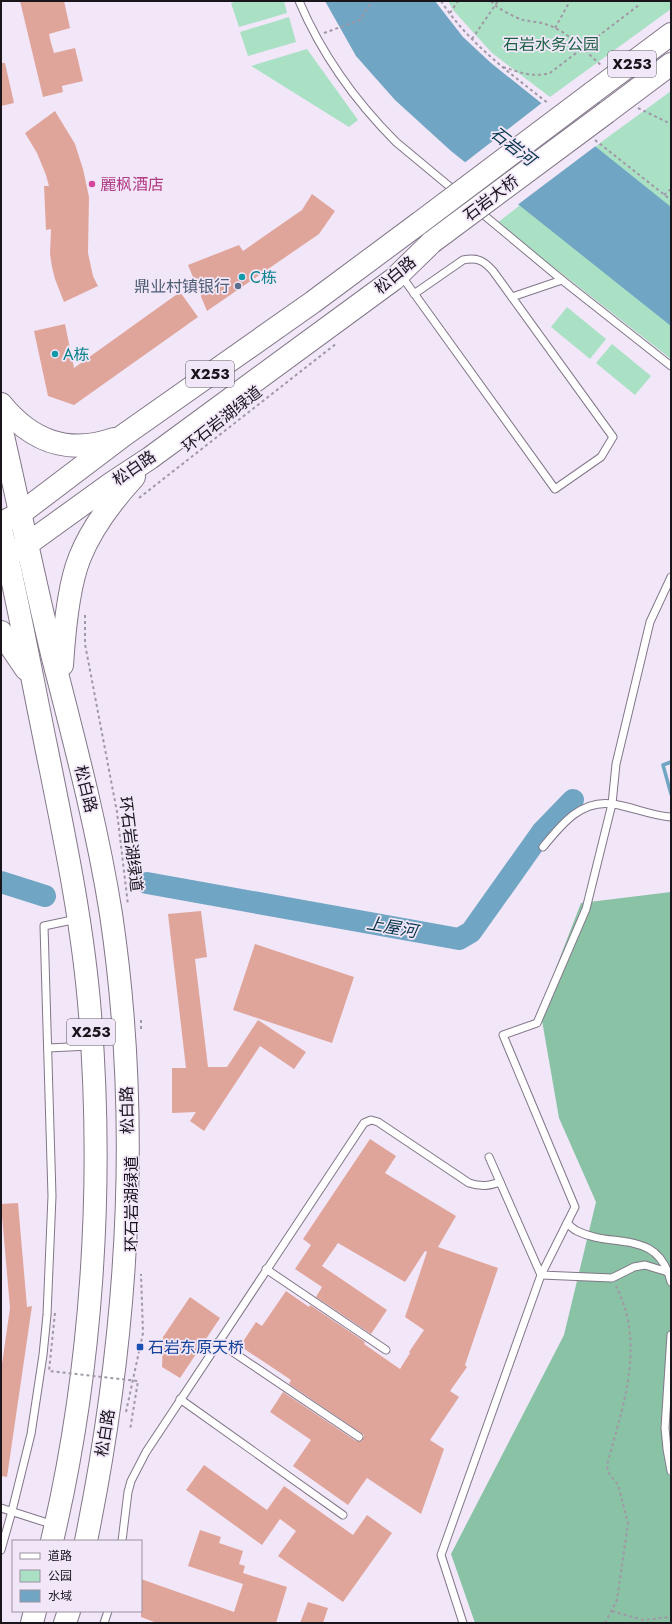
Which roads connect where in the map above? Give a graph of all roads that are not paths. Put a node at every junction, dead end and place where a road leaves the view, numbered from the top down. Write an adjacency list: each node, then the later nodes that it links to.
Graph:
1 (299, 1): 7 (lane)
2 (671, 34): 4 (main road, 石岩大桥 / X253, bridge)
3 (671, 64): 5 (main road, 石岩大桥 / X253, bridge)
4 (418, 224): 13 (main road, 松白路 / X253)
5 (432, 242): 6 (main road, 松白路 / X253)
6 (400, 273): 8 (lane); 14 (main road, 松白路 / X253)
7 (562, 280): 9 (lane); 10 (lane)
8 (414, 294): 9 (lane); 9 (lane)
9 (512, 297)
10 (671, 366)
11 (1, 404): 13 (main road)
12 (1, 427): 15 (main road)
13 (124, 435): 15 (main road, 松白路 / X253)
14 (150, 458): 18 (main road, 松白路 / X253); 22 (main road)
15 (21, 513): 16 (main road, 松白路 / X253); 18 (main road)
16 (1, 524)
17 (1, 529): 18 (main road, 松白路 / X253)
18 (12, 552): 21 (main road, 松白路 / X253); 22 (main road, 松白路 / X253)
19 (671, 577): 23 (lane)
20 (1, 632): 21 (main road)
21 (32, 678): 26 (main road, 松白路 / X253)
22 (62, 693): 46 (main road, 松白路 / X253)
23 (612, 804): 24 (lane); 25 (lane); 31 (lane)
24 (670, 818)
25 (543, 847)
26 (79, 919): 27 (main road, 松白路 / X253); 28 (lane)
27 (92, 1045): 28 (lane); 45 (main road, 松白路 / X253)
28 (48, 1048): 43 (lane)
29 (489, 1157): 30 (lane)
30 (500, 1182): 32 (lane); 34 (lane)
31 (567, 1223): 33 (lane); 34 (lane)
32 (266, 1268): 37 (lane); 38 (lane)
33 (668, 1272): 34 (lane); 35 (lane)
34 (541, 1275): 55 (lane)
35 (671, 1282)
36 (671, 1335): 41 (lane)
37 (218, 1342): 39 (lane); 40 (lane)
38 (386, 1350)
39 (180, 1399): 44 (lane); 47 (lane)
40 (359, 1437)
41 (671, 1471)
42 (1, 1508): 43 (lane)
43 (12, 1512): 45 (lane); 48 (lane)
44 (343, 1515)
45 (54, 1533)
46 (86, 1540)
47 (122, 1540)
48 (1, 1550)
49 (35, 1612): 52 (main road)
50 (69, 1612): 53 (main road)
51 (108, 1612): 54 (lane)
52 (32, 1623)
53 (65, 1623)
54 (104, 1623)
55 (463, 1623)

